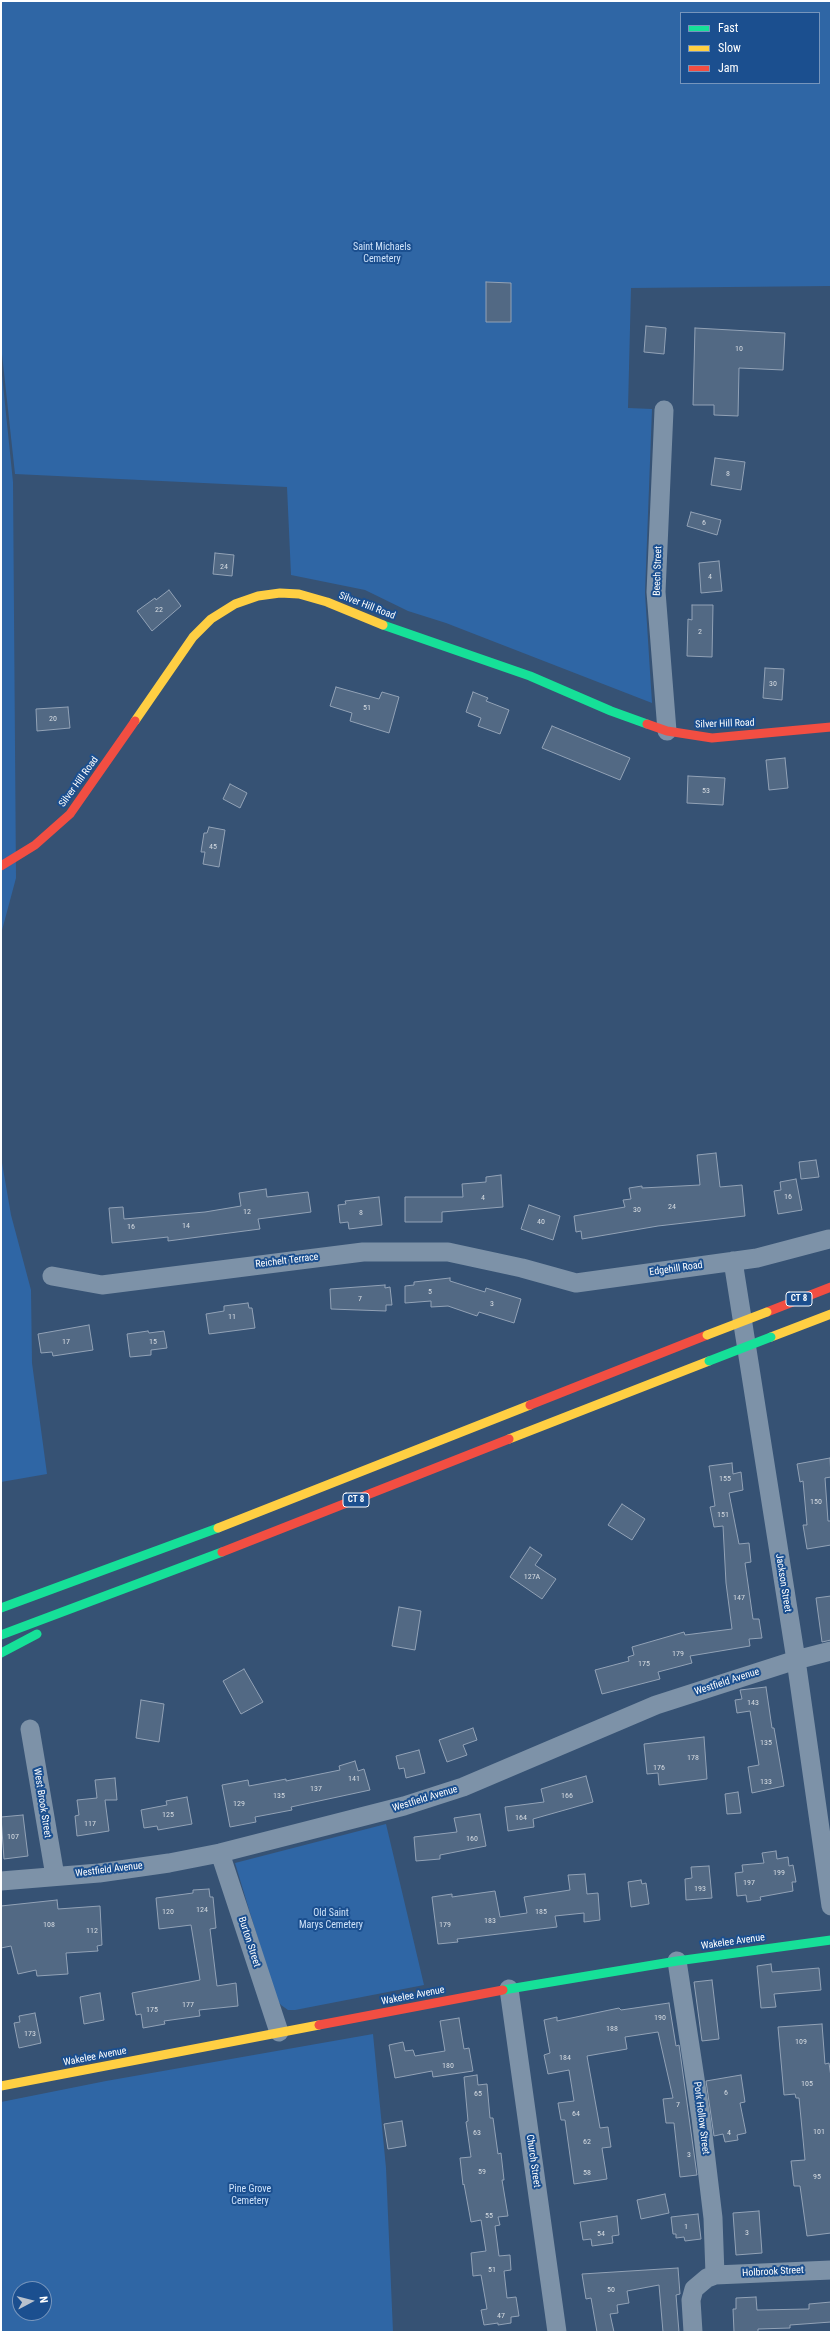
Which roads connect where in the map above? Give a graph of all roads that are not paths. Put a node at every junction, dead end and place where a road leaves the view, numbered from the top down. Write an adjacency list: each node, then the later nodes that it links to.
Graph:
1 (664, 410): 3 (street, Beech Street)
2 (831, 727): 3 (main road, Silver Hill Road)
3 (667, 731): 4 (main road, Silver Hill Road)
4 (1, 866)
5 (829, 1239): 6 (street, Edgehill Road)
6 (732, 1261): 7 (street, Edgehill Road); 16 (street, Jackson Street)
7 (522, 1268): 8 (street, Reichelt Terrace)
8 (52, 1276)
9 (831, 1287): 12 (main road, CT 8, bridge)
10 (831, 1314): 11 (main road, CT 8, bridge)
11 (109, 1596): 13 (main road, CT 8); 15 (main road)
12 (1, 1608)
13 (1, 1635)
14 (831, 1651): 16 (street, Westfield Avenue)
15 (1, 1653)
16 (796, 1660): 18 (street, Westfield Avenue); 21 (street, Jackson Street)
17 (30, 1729): 19 (street, West Brook Street)
18 (220, 1852): 19 (street, Westfield Avenue); 25 (street, Burton Street)
19 (54, 1876): 20 (street, Westfield Avenue)
20 (1, 1881)
21 (831, 1906)
22 (831, 1940): 23 (main road, Wakelee Avenue)
23 (677, 1961): 24 (main road, Wakelee Avenue); 28 (street, Pork Hollow Street)
24 (509, 1989): 25 (main road, Wakelee Avenue); 29 (street, Church Street)
25 (279, 2032): 26 (main road, Wakelee Avenue)
26 (1, 2086)
27 (831, 2270): 28 (street, Holbrook Street)
28 (716, 2275): 30 (street)
29 (557, 2332)
30 (693, 2332)

